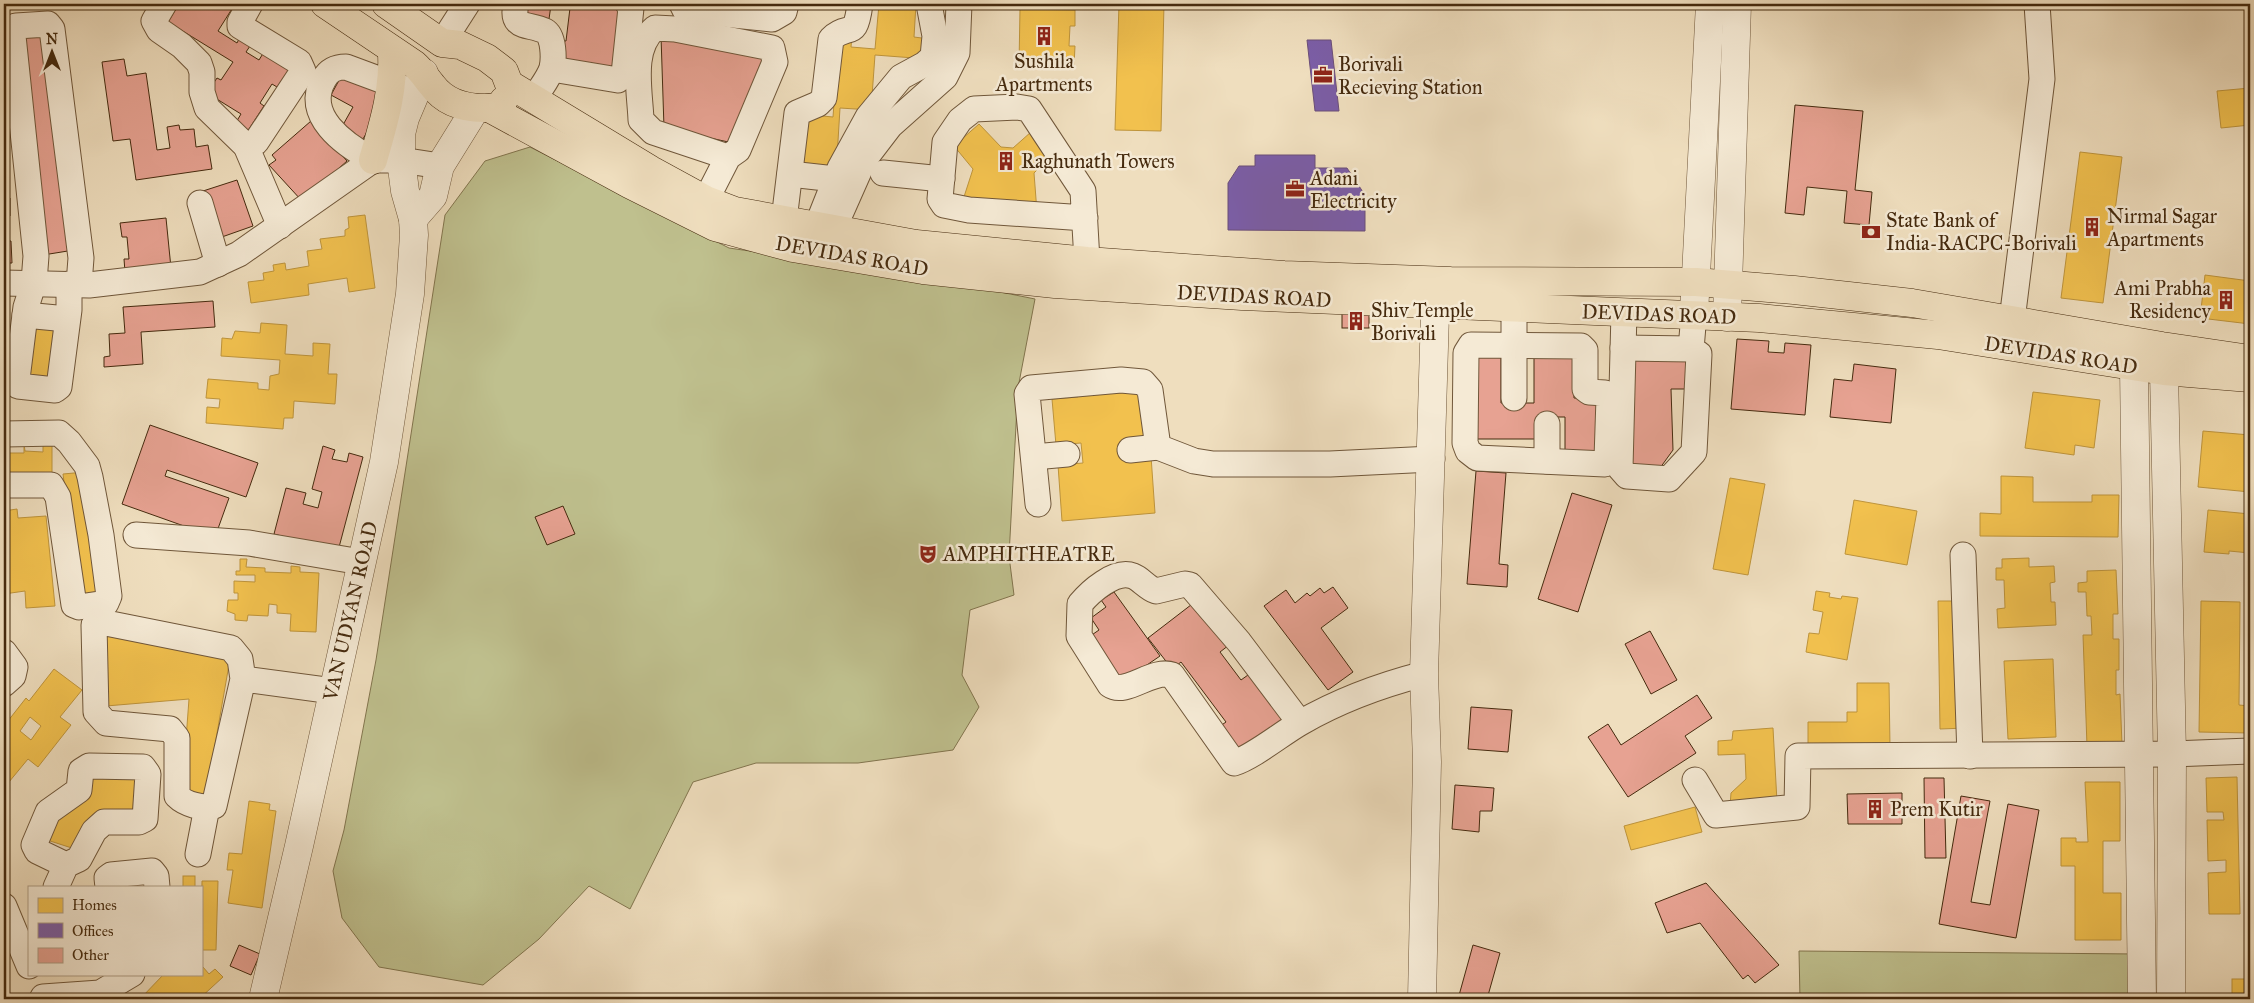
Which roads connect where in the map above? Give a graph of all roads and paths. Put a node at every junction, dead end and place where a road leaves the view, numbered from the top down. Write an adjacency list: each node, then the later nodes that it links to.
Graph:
1 (164, 4): 23 (street)
2 (250, 4): 23 (street)
3 (325, 4): 18 (main road, DEVIDAS ROAD)
4 (386, 4): 16 (main road, DEVIDAS ROAD)
5 (467, 4): 16 (street)
6 (516, 4): 17 (street)
7 (628, 4): 17 (street)
8 (682, 4): 9 (street)
9 (786, 4)
10 (860, 4): 30 (street)
11 (929, 4): 31 (street)
12 (959, 4): 39 (street)
13 (1710, 4): 43 (street)
14 (1737, 4): 46 (street)
15 (2037, 4): 54 (street)
16 (442, 43): 18 (main road); 19 (main road, DEVIDAS ROAD)
17 (552, 69): 20 (street)
18 (411, 83): 21 (main road, DEVIDAS ROAD); 25 (main road); 25 (street); 26 (street, VAN UDYAN ROAD)
19 (509, 84): 20 (main road, DEVIDAS ROAD); 21 (main road)
20 (534, 99): 28 (main road, DEVIDAS ROAD)
21 (483, 108): 27 (street); 47 (main road, DEVIDAS ROAD)
22 (662, 135): 24 (street); 24 (street); 28 (street)
23 (246, 146): 38 (street)
24 (728, 158): 33 (street)
25 (373, 160): 26 (street); 38 (street)
26 (401, 160): 27 (street); 36 (street, VAN UDYAN ROAD)
27 (440, 166): 36 (street)
28 (651, 170): 33 (main road, DEVIDAS ROAD)
29 (884, 172): 32 (street)
30 (790, 174): 31 (street); 37 (street)
31 (835, 179): 39 (street)
32 (942, 179): 35 (street); 35 (street)
33 (706, 200): 37 (main road, DEVIDAS ROAD)
34 (200, 203): 41 (street)
35 (1085, 218): 40 (street)
36 (414, 219): 75 (street, VAN UDYAN ROAD)
37 (784, 220): 39 (main road, DEVIDAS ROAD)
38 (280, 226): 41 (street)
39 (825, 228): 40 (main road, DEVIDAS ROAD)
40 (1087, 261): 47 (main road, DEVIDAS ROAD)
41 (218, 264): 45 (street)
42 (34, 282): 44 (street); 45 (street); 45 (street); 51 (street)
43 (1696, 282): 46 (main road, DEVIDAS ROAD); 47 (main road, DEVIDAS ROAD); 50 (street)
44 (4, 283)
45 (74, 284): 53 (street)
46 (1728, 285): 52 (street); 54 (main road, DEVIDAS ROAD)
47 (1437, 292): 48 (main road, DEVIDAS ROAD); 69 (street)
48 (1514, 308): 49 (main road, DEVIDAS ROAD); 55 (street)
49 (1624, 312): 50 (main road, DEVIDAS ROAD); 56 (street)
50 (1694, 314): 52 (main road, DEVIDAS ROAD); 57 (street)
51 (25, 315): 53 (street); 53 (street)
52 (1727, 317): 59 (main road, DEVIDAS ROAD)
53 (67, 319)
54 (2012, 320): 58 (main road, DEVIDAS ROAD)
55 (1514, 345): 62 (street); 70 (street); 70 (street)
56 (1623, 348): 57 (street); 57 (street)
57 (1691, 349)
58 (2250, 359)
59 (2134, 366): 60 (main road, DEVIDAS ROAD); 83 (street)
60 (2164, 371): 61 (main road, DEVIDAS ROAD); 84 (street)
61 (2250, 378)
62 (1514, 398)
63 (1547, 424): 70 (street)
64 (4, 434): 71 (street)
65 (1158, 447): 66 (street); 68 (street); 69 (street)
66 (1130, 450)
67 (1067, 454): 68 (street)
68 (1034, 457): 72 (street)
69 (1432, 459): 77 (street)
70 (1547, 461)
71 (4, 485)
72 (1038, 504)
73 (136, 535): 75 (street)
74 (1963, 555): 85 (street)
75 (361, 562): 80 (street, VAN UDYAN ROAD)
76 (4, 652): 79 (street)
77 (1424, 674): 81 (street); 98 (street)
78 (244, 678): 80 (street); 87 (street); 87 (street)
79 (4, 684)
80 (333, 691): 97 (street, VAN UDYAN ROAD)
81 (1300, 723): 81 (street)
82 (2250, 751): 84 (street)
83 (2139, 754): 84 (street); 85 (street); 99 (street)
84 (2172, 754): 100 (street)
85 (1970, 756): 86 (street)
86 (1695, 780)
87 (207, 807): 88 (street)
88 (198, 854)
89 (61, 876): 89 (street)
90 (108, 886): 91 (street)
91 (157, 886)
92 (4, 906): 93 (street)
93 (28, 962)
94 (34, 976): 96 (street)
95 (129, 976): 96 (street)
96 (44, 998)
97 (263, 999)
98 (1422, 999)
99 (2142, 999)
100 (2171, 999)

